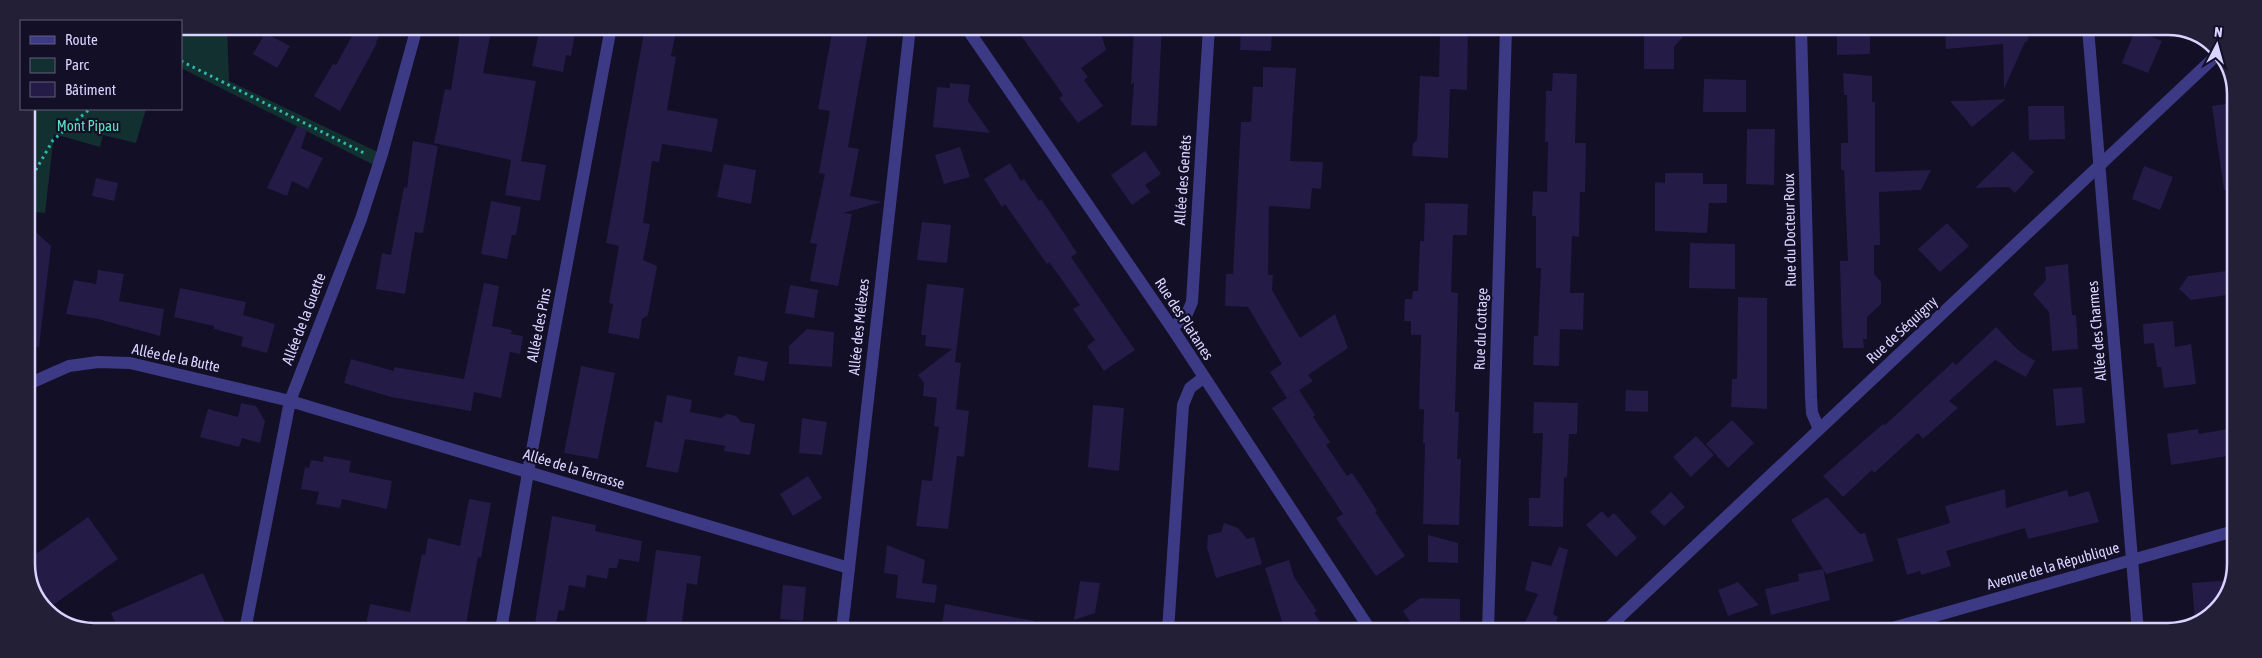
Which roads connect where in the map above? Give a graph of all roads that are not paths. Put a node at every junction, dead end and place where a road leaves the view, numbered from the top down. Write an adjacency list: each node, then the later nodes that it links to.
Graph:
1 (415, 35): 14 (street, Allée de la Guette)
2 (610, 35): 16 (street, Allée des Pins)
3 (909, 35): 19 (street, Allée des Mélèzes)
4 (971, 35): 11 (street, Rue des Platanes)
5 (1209, 35): 11 (street, Allée des Genêts)
6 (1506, 35): 25 (street, Rue du Cottage)
7 (1801, 35): 15 (street, Rue du Docteur Roux)
8 (2089, 35): 10 (street, Allée des Charmes)
9 (2201, 70): 10 (street, Rue de Séquigny)
10 (2099, 167): 15 (street, Rue de Séquigny); 18 (street, Allée des Charmes)
11 (1172, 328): 12 (street, Rue des Platanes)
12 (1203, 378): 23 (street); 24 (street, Rue des Platanes)
13 (35, 381): 14 (street, Allée de la Butte)
14 (290, 401): 16 (street, Allée de la Terrasse); 20 (street, Allée de la Guette)
15 (1819, 429): 26 (street, Rue de Séquigny)
16 (528, 472): 19 (street, Allée de la Terrasse); 21 (street, Allée des Pins)
17 (2227, 533): 18 (street, Avenue de la République)
18 (2133, 560): 27 (street, Avenue de la République); 28 (street, Allée des Charmes)
19 (848, 568): 22 (street, Allée des Mélèzes)
20 (245, 623)
21 (502, 623)
22 (843, 623)
23 (1169, 623)
24 (1366, 623)
25 (1488, 623)
26 (1613, 623)
27 (1913, 623)
28 (2137, 623)

